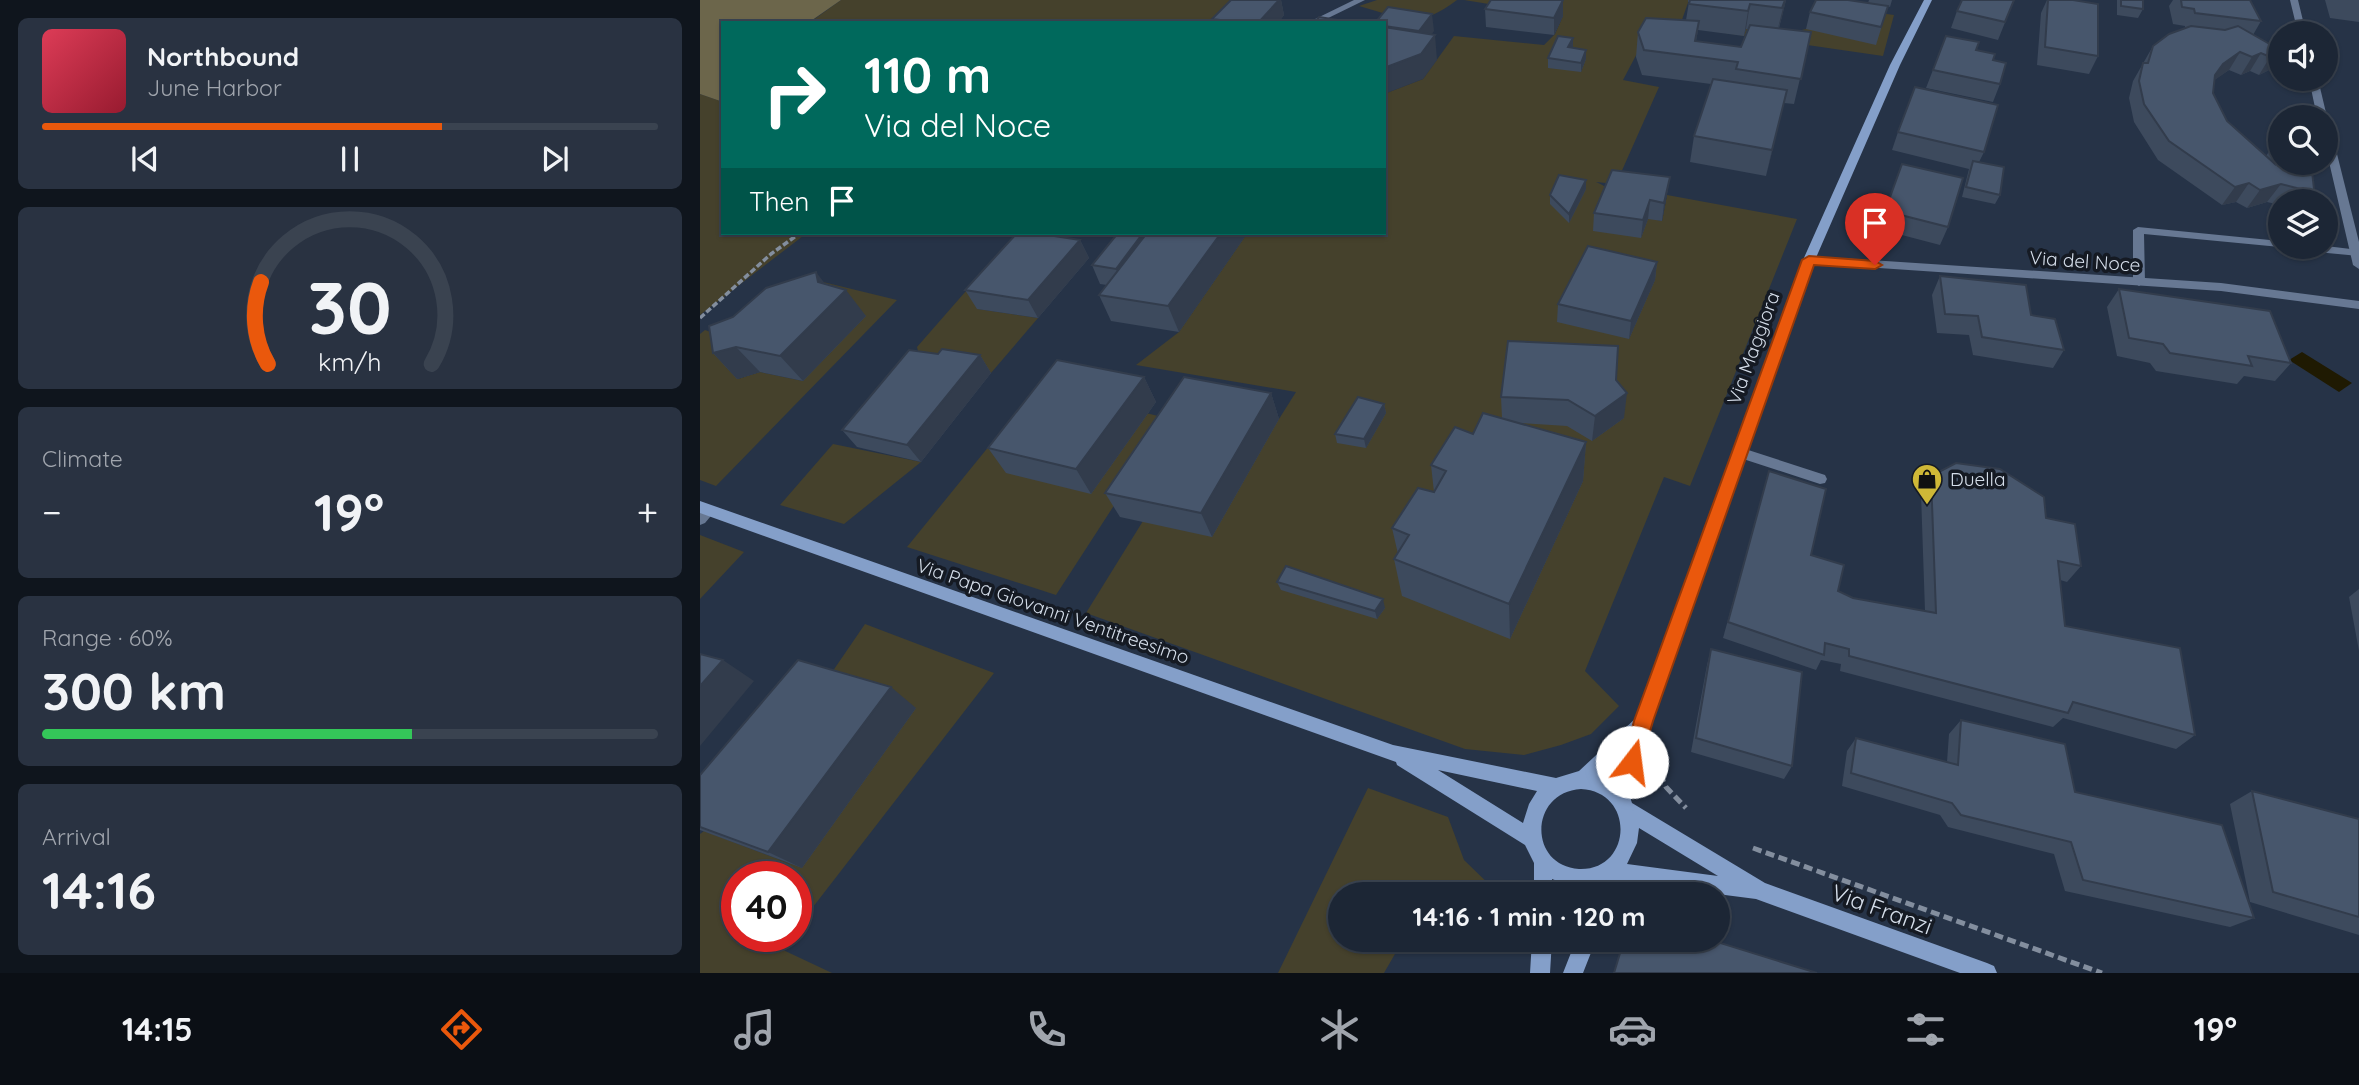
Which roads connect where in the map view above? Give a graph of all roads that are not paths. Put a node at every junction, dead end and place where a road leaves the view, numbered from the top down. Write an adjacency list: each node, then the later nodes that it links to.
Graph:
1 (1361, 0): 4 (street)
2 (1928, 0): 10 (main road, Via Maggiora)
3 (2294, 0): 5 (street)
4 (1315, 21)
5 (2299, 21)
6 (2337, 175): 9 (street)
7 (2268, 243): 12 (street)
8 (2338, 251): 9 (street)
9 (2356, 253): 11 (street)
10 (1809, 260): 12 (street, Via del Noce); 14 (main road, Via Maggiora)
11 (2359, 265)
12 (2139, 282): 13 (street, Via del Noce)
13 (2359, 305)
14 (1740, 452): 15 (street); 17 (main road, Via Maggiora)
15 (1820, 479)
16 (703, 512): 18 (main road, Via Papa Giovanni Ventitreesimo)
17 (1643, 721): 19 (main road, Via Maggiora); 21 (main road, Via Maggiora)
18 (1393, 753): 20 (main road, Via Papa Giovanni Ventitreesimo); 22 (main road, Via Papa Giovanni Ventitreesimo)
19 (1583, 780): 20 (main road); 21 (main road)
20 (1555, 786): 22 (main road)
21 (1623, 806): 24 (main road); 26 (main road, Via Franzi)
22 (1533, 839): 23 (main road)
23 (1543, 860): 24 (main road); 25 (main road)
24 (1602, 880): 26 (main road, Via Franzi)
25 (1543, 882)
26 (1760, 891): 31 (main road, Via Franzi)
27 (1541, 952): 29 (main road)
28 (1581, 952): 30 (main road)
29 (1540, 973)
30 (1573, 973)
31 (1987, 973)

